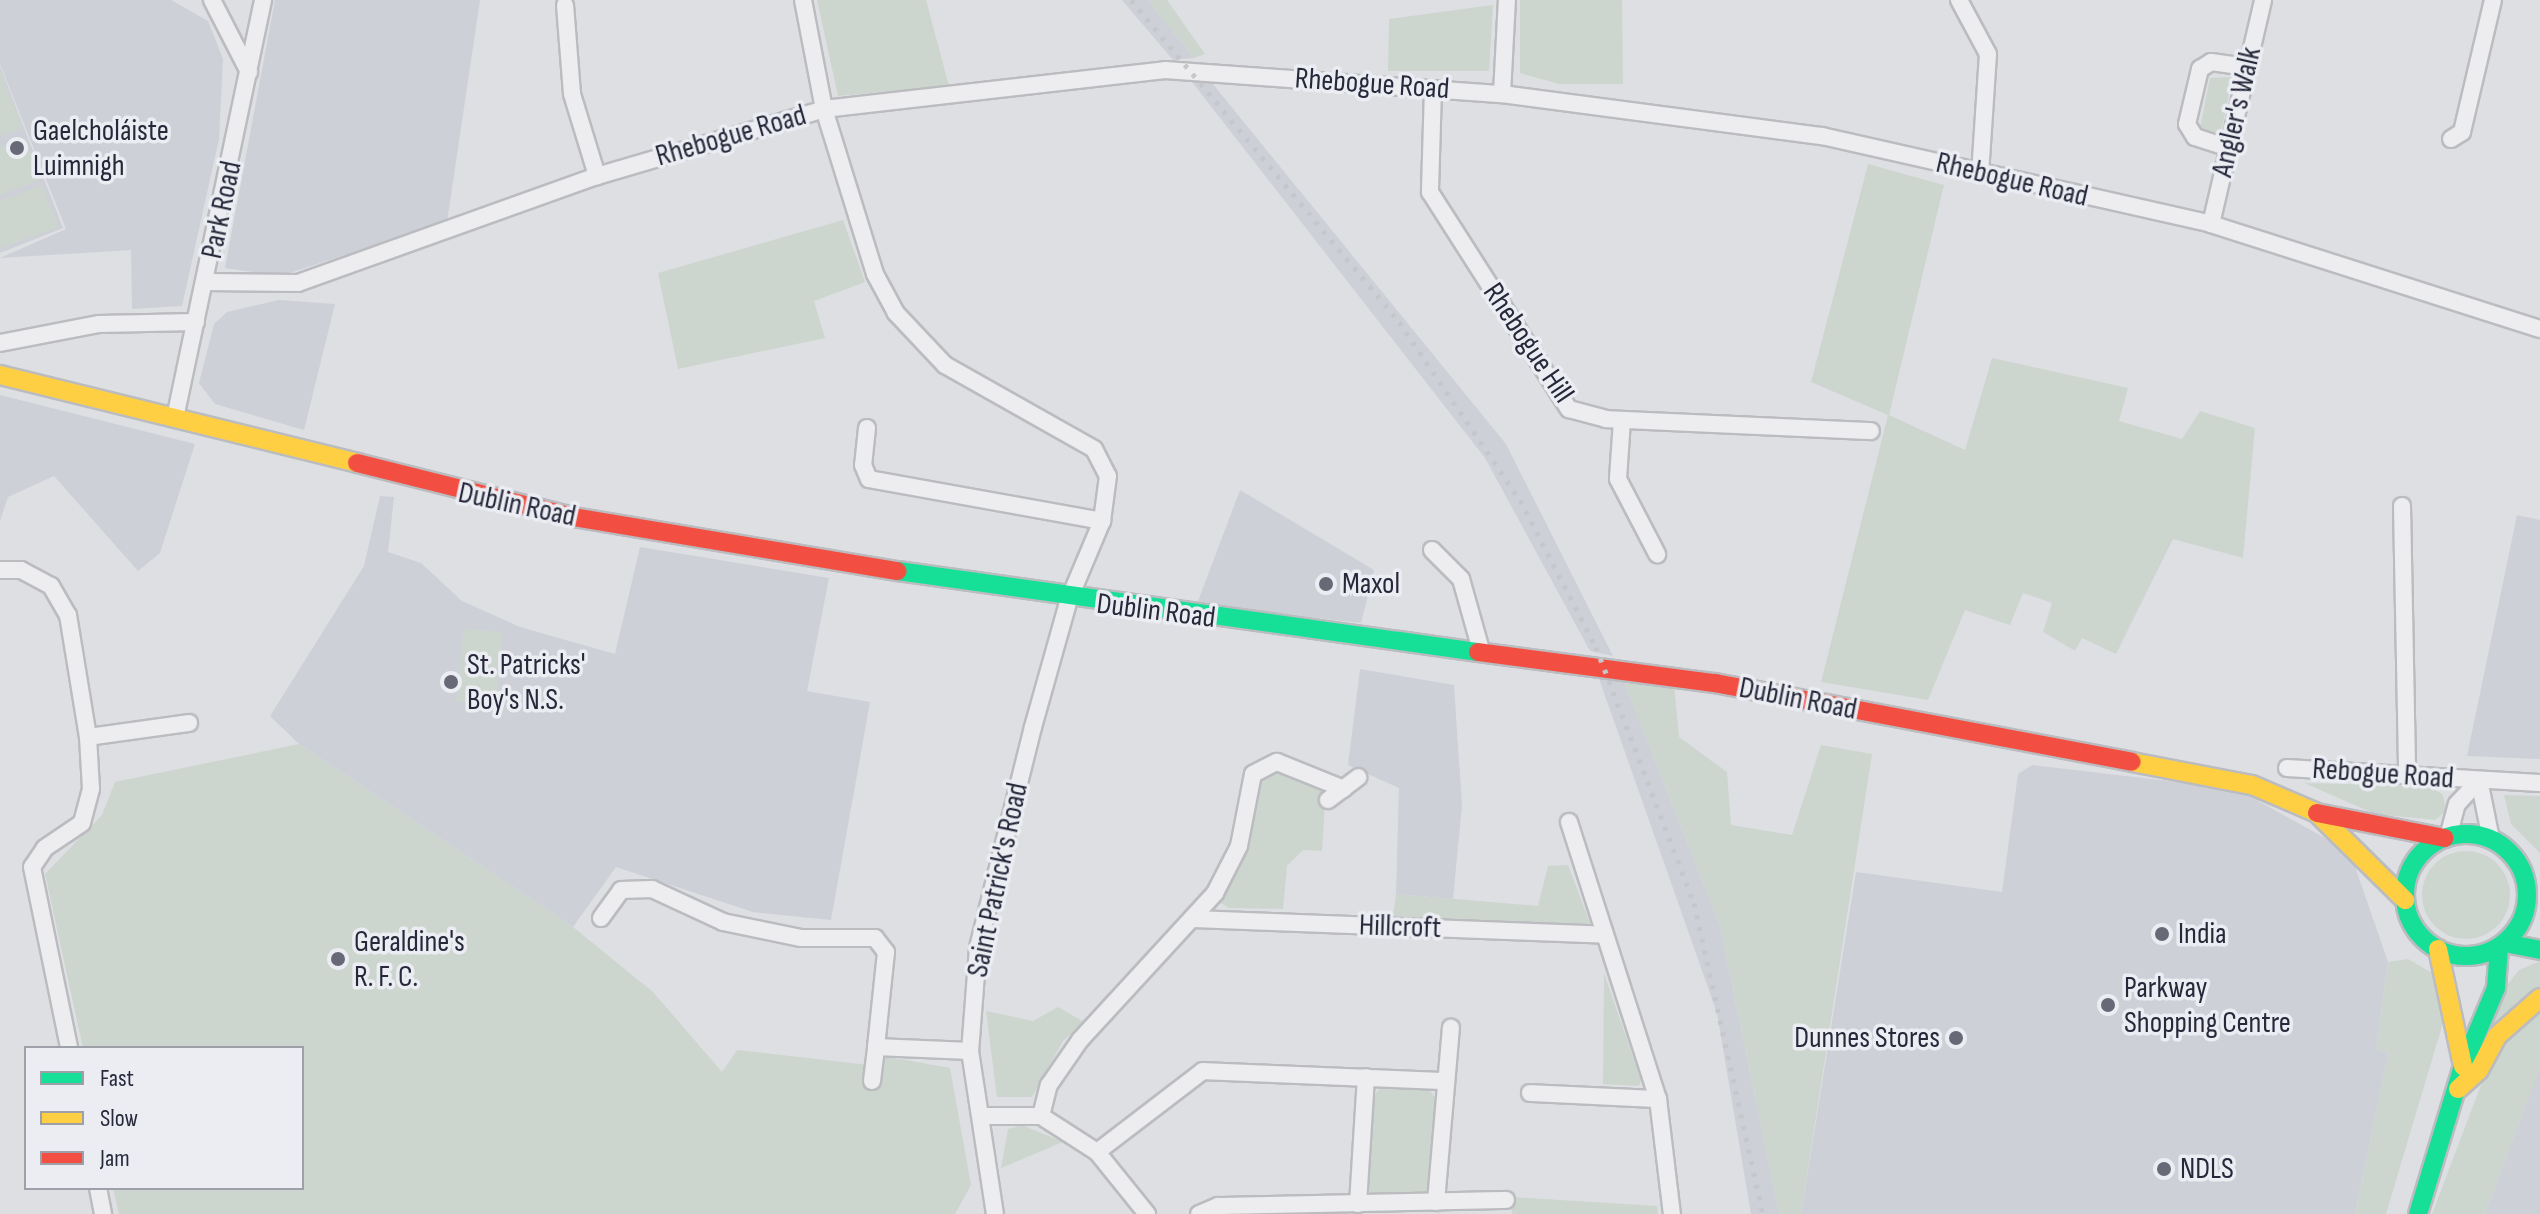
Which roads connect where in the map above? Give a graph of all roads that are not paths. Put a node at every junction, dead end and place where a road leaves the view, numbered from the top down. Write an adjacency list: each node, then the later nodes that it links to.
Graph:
1 (212, 0): 10 (street)
2 (262, 0): 10 (street, Park Road)
3 (803, 0): 13 (street, Saint Patrick's Road)
4 (1507, 0): 12 (street)
5 (1959, 0): 16 (street)
6 (2263, 0): 9 (street, Angler's Walk)
7 (2493, 0): 14 (street)
8 (565, 5): 17 (street)
9 (2247, 67): 15 (street, Angler's Walk); 15 (street)
10 (249, 73): 19 (street, Park Road)
11 (1433, 89): 12 (street, Rhebogue Road); 13 (street, Rhebogue Road); 25 (street, Rhebogue Hill)
12 (1502, 94): 16 (street, Rhebogue Road)
13 (824, 109): 17 (street, Rhebogue Road); 29 (street, Saint Patrick's Road)
14 (2451, 139)
15 (2229, 148): 18 (street, Angler's Walk)
16 (1980, 173): 18 (street, Rhebogue Road)
17 (597, 176): 19 (street, Rhebogue Road)
18 (2211, 224): 21 (street, Rhebogue Road)
19 (206, 282): 20 (street, Park Road)
20 (196, 322): 22 (street); 24 (street, Park Road)
21 (2540, 329)
22 (0, 343)
23 (0, 375): 24 (main road, Dublin Road)
24 (175, 418): 33 (main road, Dublin Road)
25 (1622, 420): 27 (street, Rhebogue Hill); 31 (street)
26 (867, 428): 29 (street)
27 (1871, 431)
28 (2402, 506): 38 (street)
29 (1102, 521): 33 (street, Saint Patrick's Road)
30 (1432, 550): 34 (street)
31 (1657, 554)
32 (0, 570): 36 (street)
33 (1069, 599): 34 (main road, Dublin Road); 61 (street, Saint Patrick's Road)
34 (1481, 650): 44 (main road, Dublin Road)
35 (189, 723): 36 (street)
36 (88, 737): 59 (street)
37 (2287, 768): 38 (street, Rebogue Road)
38 (2407, 775): 40 (street, Rebogue Road)
39 (1358, 777): 42 (street)
40 (2479, 780): 41 (street, Rebogue Road); 46 (street, Rebogue Road); 47 (street, Rebogue Road)
41 (2540, 783)
42 (1344, 789): 43 (street); 52 (street)
43 (1328, 800)
44 (2317, 813): 46 (main road, Dublin Road); 50 (main road)
45 (1569, 822): 53 (street)
46 (2446, 837): 47 (main road); 50 (main road)
47 (2491, 839): 48 (main road)
48 (2525, 878): 49 (main road); 54 (main road)
49 (2540, 892)
50 (2405, 900): 55 (main road)
51 (601, 918): 60 (street)
52 (1195, 919): 53 (street, Hillcroft); 70 (street)
53 (1605, 935): 68 (street)
54 (2502, 945): 55 (main road); 56 (main road); 62 (main road)
55 (2438, 949): 62 (main road)
56 (2540, 950)
57 (2540, 998): 66 (main road)
58 (1451, 1028): 65 (street)
59 (69, 1046)
60 (876, 1047): 61 (street); 64 (street)
61 (970, 1051): 69 (street, Saint Patrick's Road)
62 (2463, 1066): 66 (main road)
63 (1366, 1077): 65 (street); 71 (street); 75 (street)
64 (872, 1081)
65 (1446, 1081): 74 (street)
66 (2458, 1089): 81 (main road)
67 (1530, 1093): 68 (street)
68 (1658, 1099): 80 (street)
69 (981, 1116): 70 (street); 77 (street, Saint Patrick's Road)
70 (1041, 1116): 71 (street)
71 (1097, 1152): 78 (street)
72 (98, 1190): 76 (street)
73 (1506, 1200): 74 (street)
74 (1436, 1202): 75 (street)
75 (1358, 1204): 79 (street)
76 (99, 1213)
77 (995, 1214)
78 (1147, 1214)
79 (1199, 1214)
80 (1672, 1214)
81 (2418, 1214)

